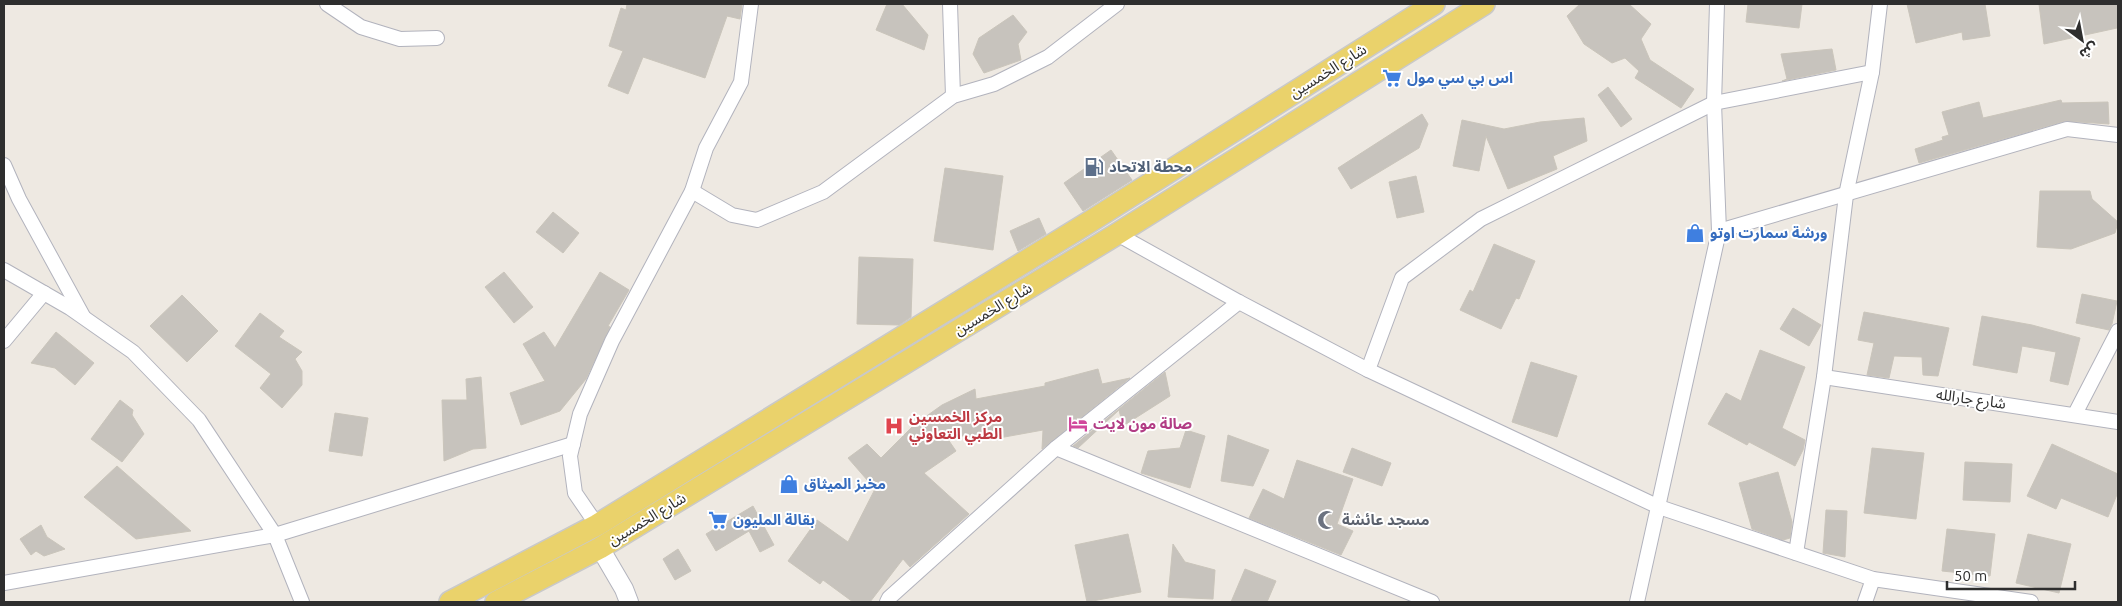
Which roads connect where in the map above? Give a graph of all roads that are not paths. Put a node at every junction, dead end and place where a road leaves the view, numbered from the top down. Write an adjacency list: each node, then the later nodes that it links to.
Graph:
1 (327, 4): 9 (street)
2 (751, 4): 16 (street)
3 (950, 4): 11 (street)
4 (1117, 4): 11 (street)
5 (1434, 4): 15 (main road, شارع الخمسين)
6 (1484, 4): 17 (main road, شارع الخمسين)
7 (1716, 4): 12 (street)
8 (1880, 4): 10 (street)
9 (437, 38)
10 (1872, 72): 12 (street); 18 (street)
11 (953, 96): 16 (street)
12 (1714, 103): 19 (street); 27 (street)
13 (2118, 135): 18 (street)
14 (4, 165): 24 (street)
15 (1171, 170): 17 (main road); 34 (main road, شارع الخمسين)
16 (692, 191): 31 (street)
17 (1184, 191): 20 (main road, شارع الخمسين)
18 (1846, 195): 19 (street); 28 (street)
19 (1718, 230): 33 (street)
20 (1117, 234): 23 (street); 36 (main road, شارع الخمسين)
21 (4, 270): 22 (street)
22 (44, 293): 24 (street); 26 (street)
23 (1240, 302): 27 (street); 32 (street)
24 (84, 319): 35 (street)
25 (2118, 330): 29 (street)
26 (4, 341)
27 (1368, 370): 33 (street)
28 (1824, 377): 29 (street, شارع جارالله); 37 (street)
29 (2075, 414): 30 (street, شارع جارالله)
30 (2118, 422)
31 (573, 444): 34 (street); 35 (street)
32 (1056, 448): 40 (street); 45 (street)
33 (1659, 507): 37 (street); 46 (street)
34 (597, 524): 42 (main road, شارع الخمسين)
35 (275, 535): 39 (street); 41 (street)
36 (600, 548): 43 (main road, شارع الخمسين); 44 (street)
37 (1796, 553): 38 (street)
38 (1874, 579): 47 (street); 48 (street)
39 (4, 582)
40 (893, 601)
41 (302, 602)
42 (450, 602)
43 (496, 602)
44 (629, 602)
45 (1432, 602)
46 (1637, 602)
47 (1865, 602)
48 (2031, 602)

